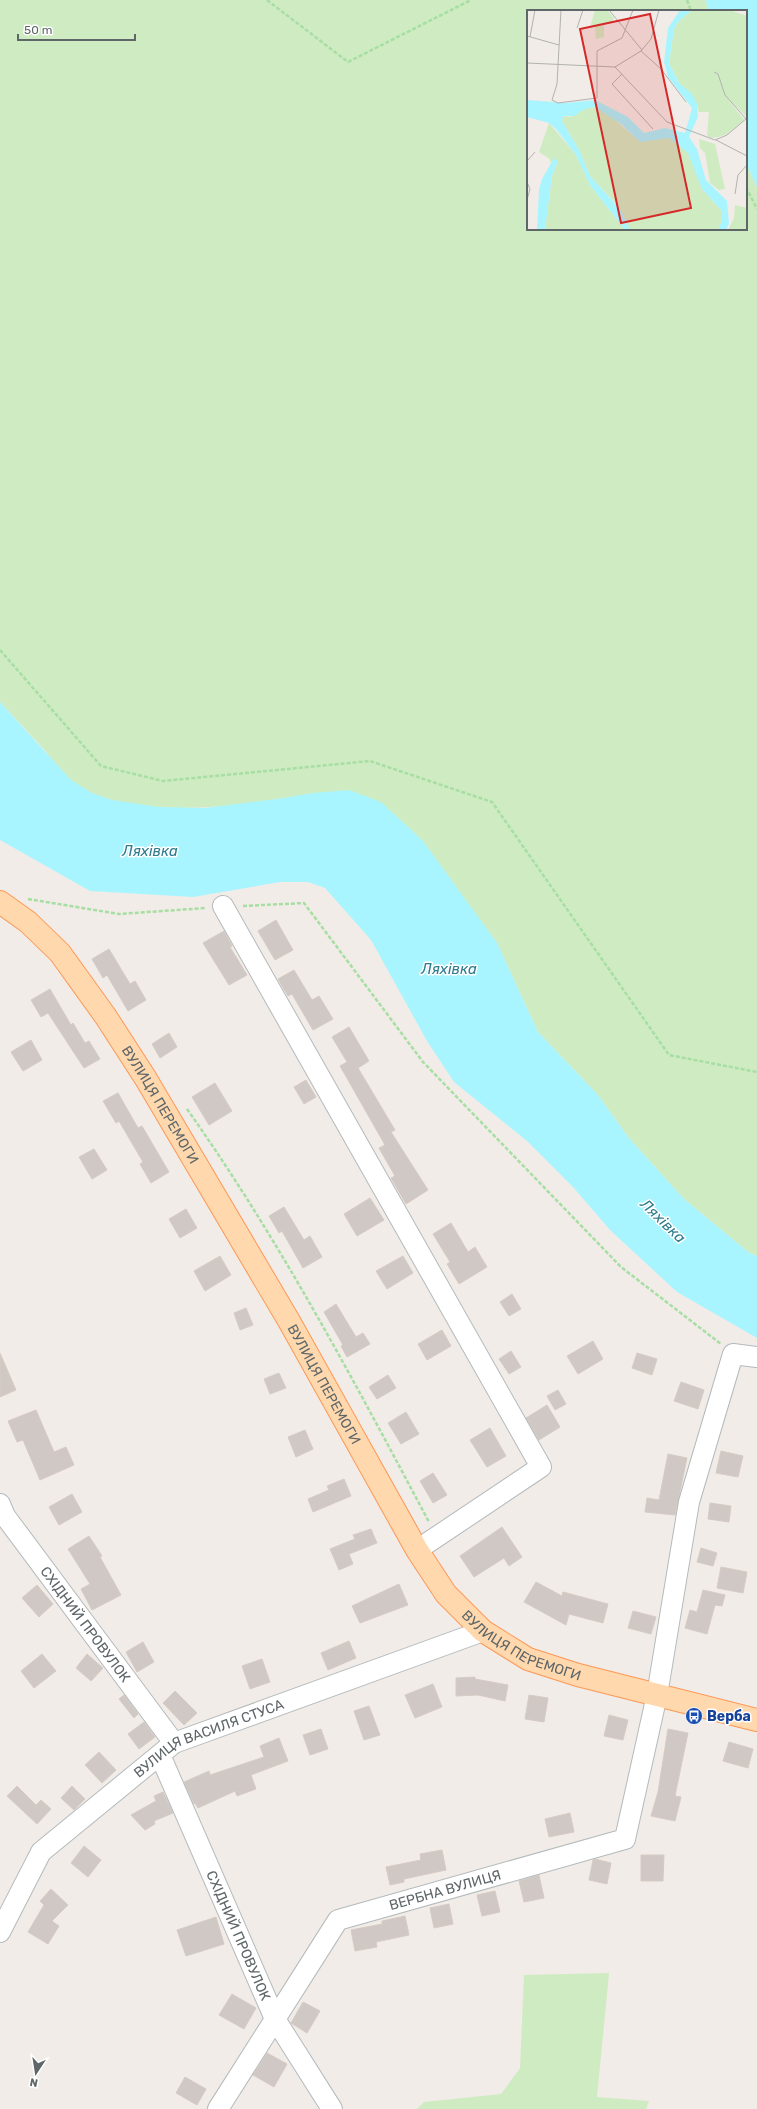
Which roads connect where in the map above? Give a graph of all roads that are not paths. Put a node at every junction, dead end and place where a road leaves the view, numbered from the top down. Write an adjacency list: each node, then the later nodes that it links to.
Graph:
1 (0, 902): 5 (main road, ВУЛИЦЯ ПЕРЕМОГИ)
2 (223, 906): 5 (street)
3 (757, 1357): 7 (street)
4 (0, 1504): 9 (street, СХІДНИЙ ПРОВУЛОК)
5 (417, 1550): 6 (main road, ВУЛИЦЯ ПЕРЕМОГИ)
6 (483, 1631): 7 (main road, ВУЛИЦЯ ПЕРЕМОГИ); 9 (street, ВУЛИЦЯ ВАСИЛЯ СТУСА)
7 (657, 1695): 8 (main road, ВУЛИЦЯ ПЕРЕМОГИ); 11 (street, ВЕРБНА ВУЛИЦЯ)
8 (757, 1720)
9 (167, 1749): 10 (street, ВУЛИЦЯ ВАСИЛЯ СТУСА); 11 (street, СХІДНИЙ ПРОВУЛОК)
10 (0, 1932)
11 (275, 2019): 12 (street, ВЕРБНА ВУЛИЦЯ); 13 (street, СХІДНИЙ ПРОВУЛОК)
12 (218, 2109)
13 (332, 2109)

